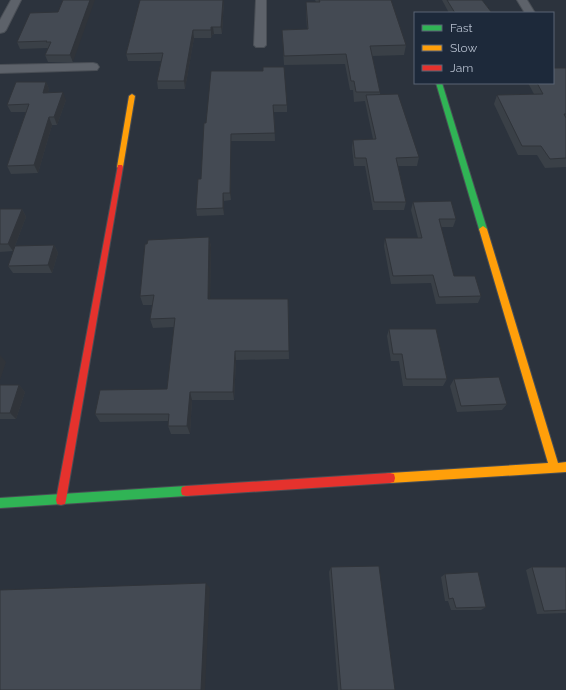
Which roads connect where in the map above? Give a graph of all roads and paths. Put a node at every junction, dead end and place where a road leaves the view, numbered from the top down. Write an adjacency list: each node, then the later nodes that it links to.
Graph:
1 (16, 0): 5 (street)
2 (261, 0): 6 (street)
3 (522, 0): 4 (street)
4 (529, 12)
5 (0, 30)
6 (260, 45)
7 (93, 67): 8 (street)
8 (0, 70)
9 (439, 84): 11 (street)
10 (132, 96): 13 (street)
11 (554, 467): 12 (street); 13 (street)
12 (566, 467)
13 (61, 500): 14 (street)
14 (0, 503)

